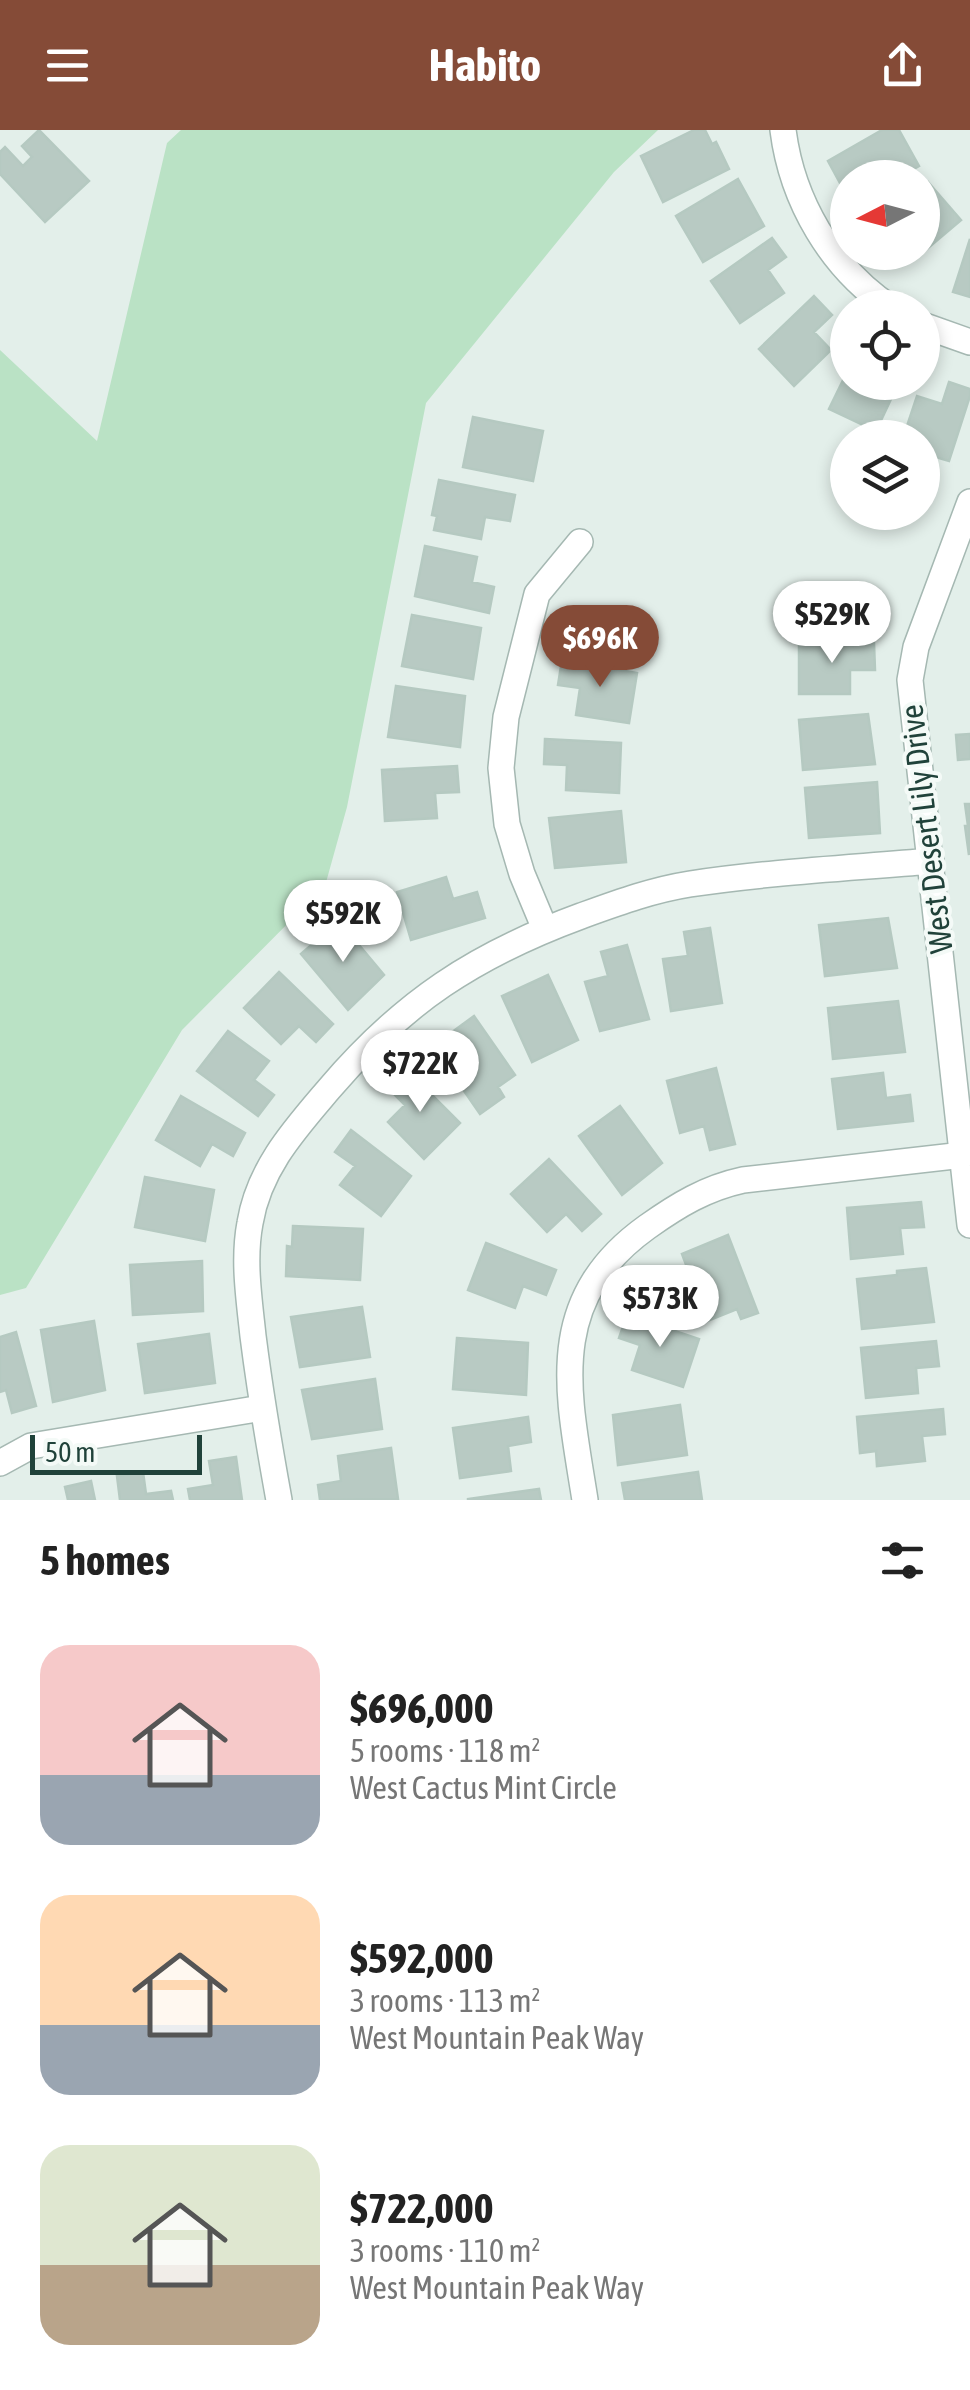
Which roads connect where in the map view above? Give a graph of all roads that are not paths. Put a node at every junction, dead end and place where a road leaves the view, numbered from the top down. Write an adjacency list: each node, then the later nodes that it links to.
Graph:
1 (782, 130): 2 (street)
2 (868, 290)
3 (940, 331): 4 (street)
4 (970, 342)
5 (970, 502): 7 (street, West Desert Lily Drive)
6 (580, 542): 8 (street)
7 (930, 861): 8 (street); 9 (street, West Desert Lily Drive)
8 (545, 929): 11 (street)
9 (963, 1156): 10 (street, West Desert Lily Drive); 14 (street)
10 (970, 1224)
11 (262, 1408): 12 (street); 13 (street)
12 (0, 1463)
13 (278, 1500)
14 (585, 1500)

